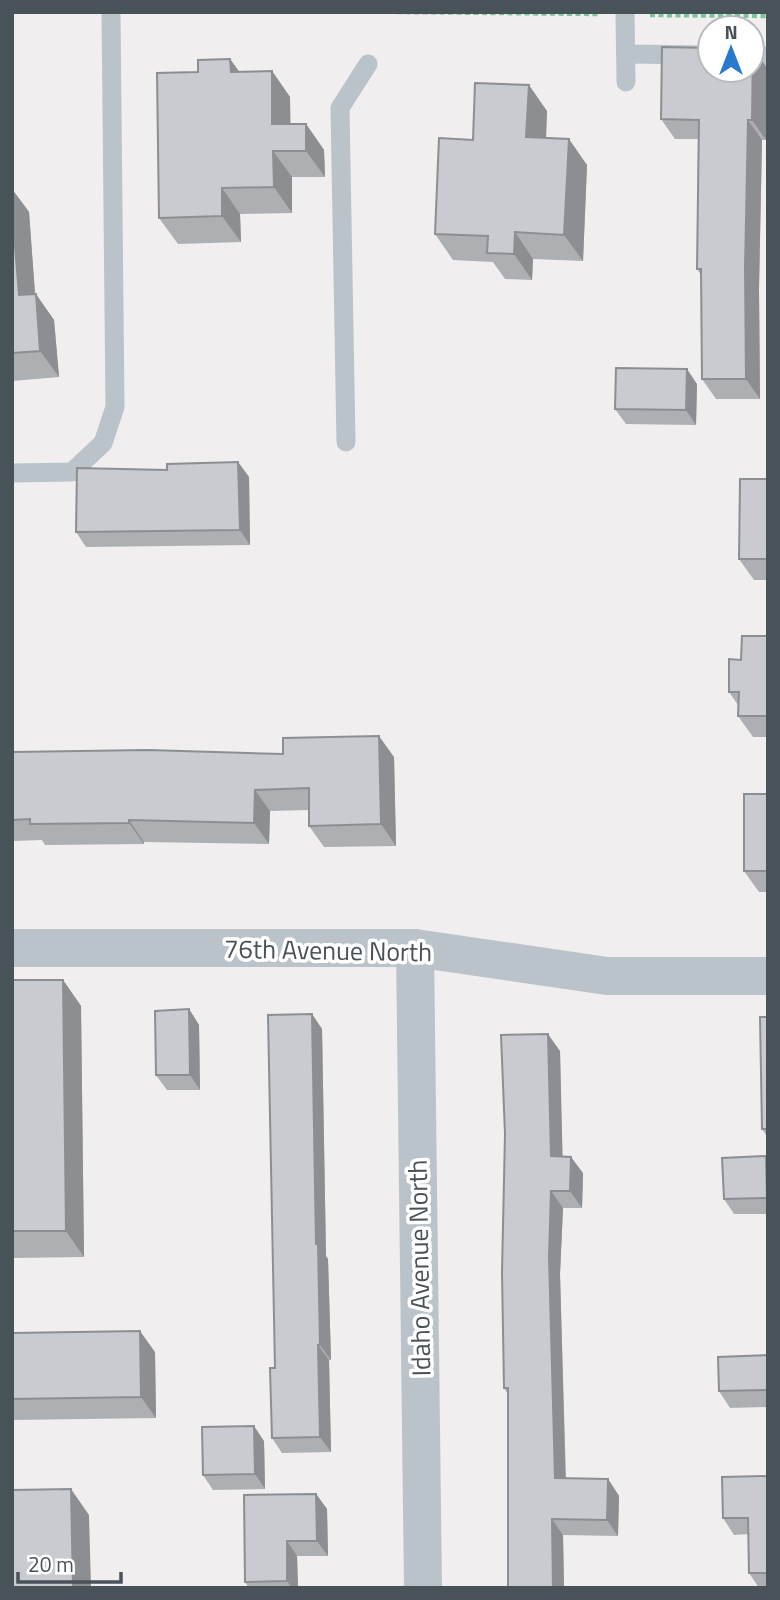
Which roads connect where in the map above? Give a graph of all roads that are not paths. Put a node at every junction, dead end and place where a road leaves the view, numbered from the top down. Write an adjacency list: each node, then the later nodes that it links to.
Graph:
1 (111, 12): 8 (lane)
2 (625, 13): 3 (lane)
3 (626, 54): 4 (lane); 6 (lane)
4 (696, 55)
5 (369, 64): 7 (lane)
6 (626, 82)
7 (346, 442)
8 (12, 473)
9 (12, 948): 10 (street, 76th Avenue North)
10 (415, 948): 11 (street, 76th Avenue North); 12 (street, Idaho Avenue North)
11 (768, 976)
12 (423, 1588)

